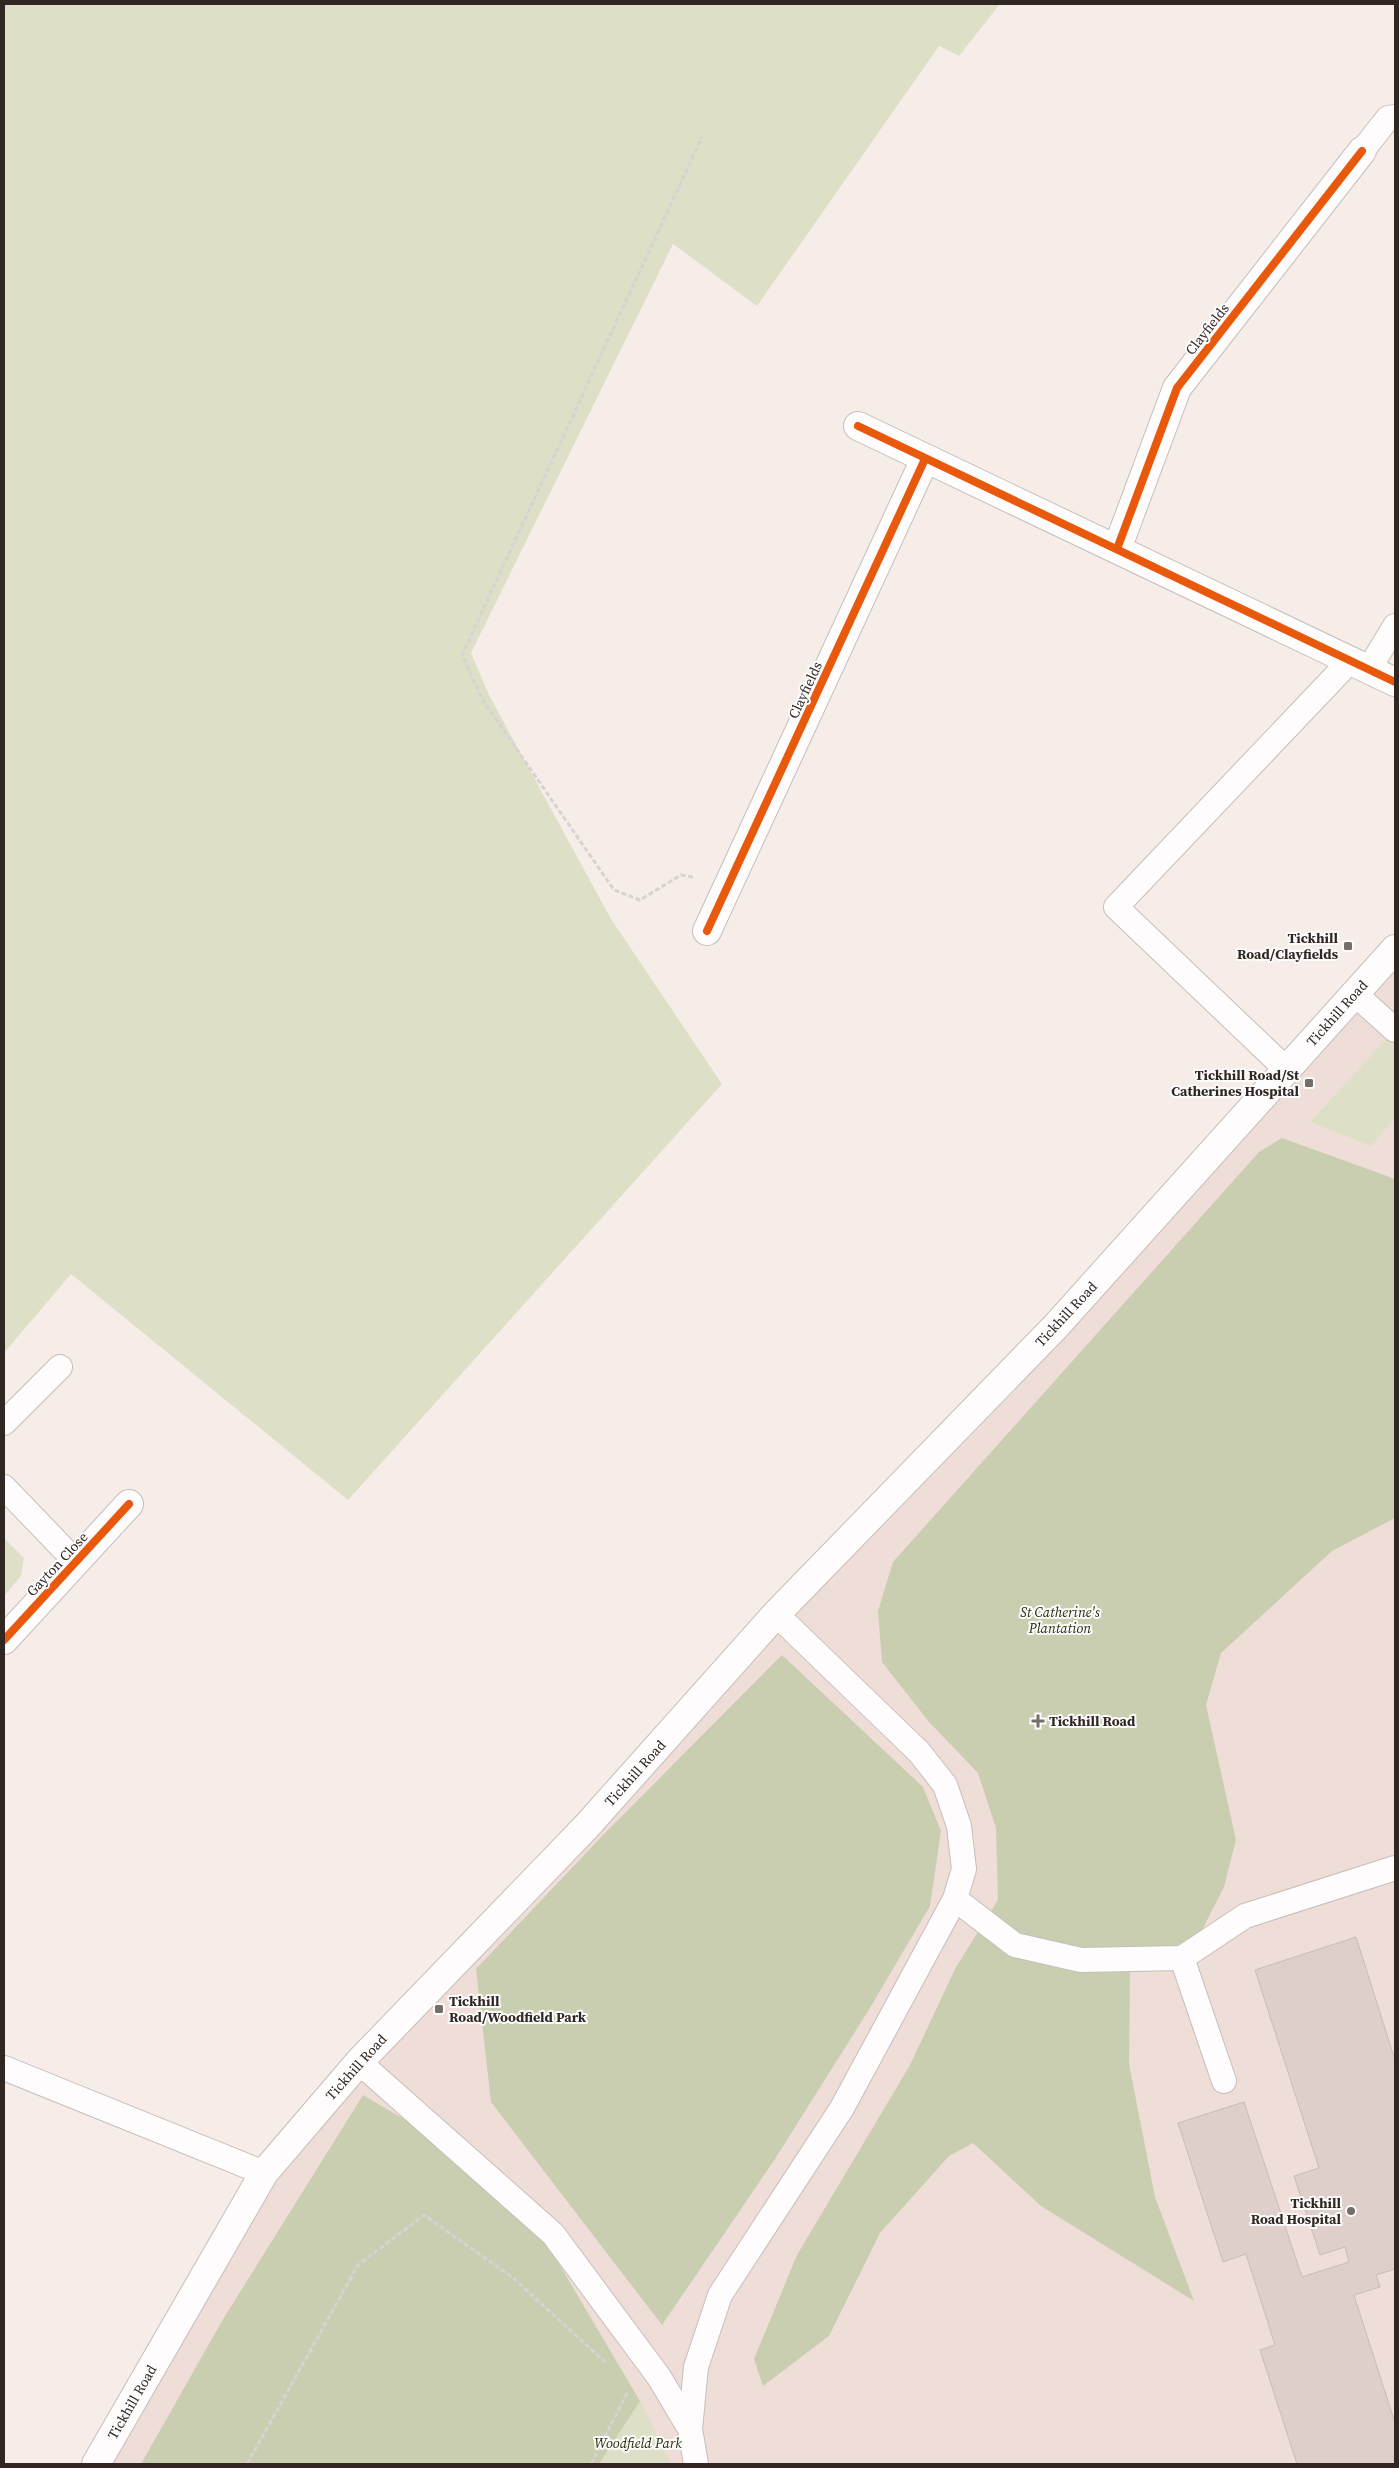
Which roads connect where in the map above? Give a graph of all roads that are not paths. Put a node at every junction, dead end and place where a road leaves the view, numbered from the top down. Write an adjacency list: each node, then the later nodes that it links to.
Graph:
1 (1395, 117): 2 (lane)
2 (1362, 151): 5 (main road, Clayfields)
3 (858, 426): 4 (main road)
4 (925, 459): 5 (main road); 9 (main road, Clayfields)
5 (1117, 549): 7 (main road)
6 (1395, 626): 7 (lane)
7 (1359, 665): 8 (main road); 13 (lane)
8 (1395, 682)
9 (707, 931)
10 (1395, 949): 11 (main road, Tickhill Road)
11 (1355, 994): 12 (lane); 13 (main road, Tickhill Road)
12 (1395, 1030)
13 (1287, 1070): 19 (main road, Tickhill Road)
14 (60, 1367): 15 (lane)
15 (4, 1422)
16 (4, 1487): 18 (lane)
17 (129, 1504): 18 (main road, Gayton Close)
18 (76, 1562): 20 (main road, Gayton Close)
19 (776, 1614): 22 (lane); 24 (main road, Tickhill Road)
20 (4, 1640)
21 (1395, 1868): 23 (lane)
22 (955, 1898): 23 (lane); 28 (lane)
23 (1182, 1958): 26 (lane)
24 (359, 2062): 27 (main road, Tickhill Road); 28 (lane)
25 (4, 2068): 27 (lane)
26 (1224, 2081)
27 (264, 2173): 29 (main road, Tickhill Road)
28 (690, 2429): 30 (lane)
29 (96, 2464)
30 (696, 2464)

